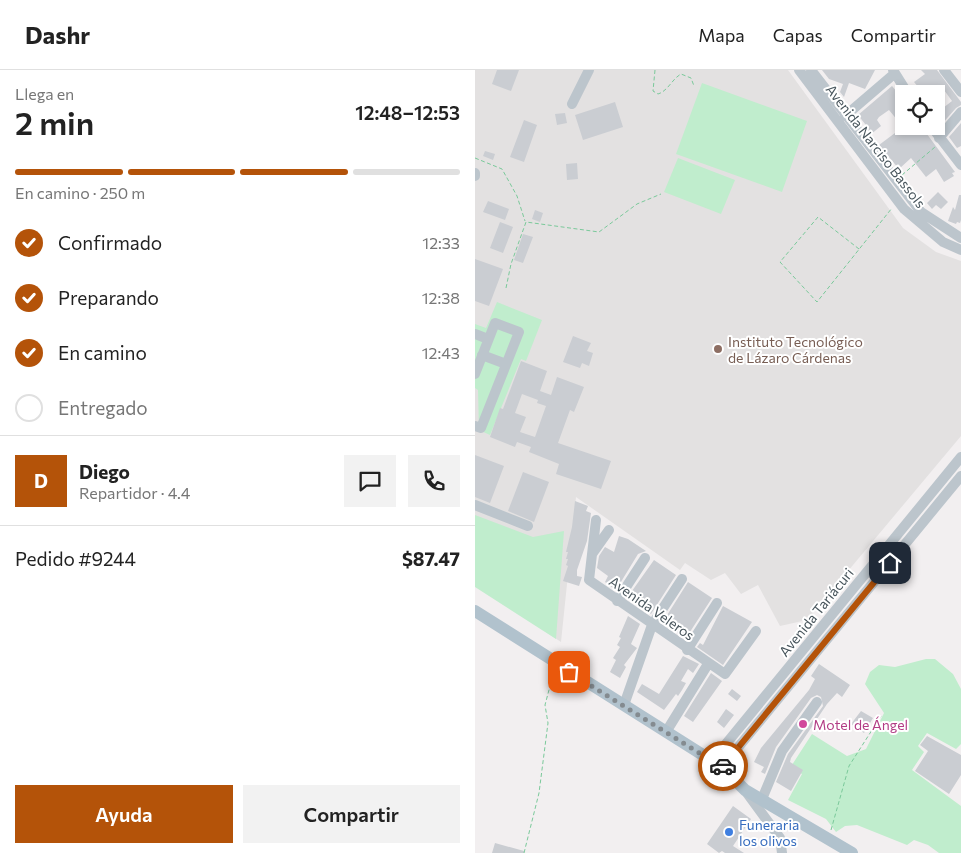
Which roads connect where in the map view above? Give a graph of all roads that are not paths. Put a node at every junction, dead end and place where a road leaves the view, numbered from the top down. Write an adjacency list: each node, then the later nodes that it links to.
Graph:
1 (589, 70): 8 (street)
2 (800, 70): 16 (street, Avenida Narciso Bassols)
3 (811, 70): 10 (street, Avenida Narciso Bassols)
4 (944, 70): 7 (street)
5 (894, 72): 6 (street); 10 (street)
6 (902, 85)
7 (961, 92)
8 (572, 104)
9 (961, 112): 12 (street)
10 (845, 116): 14 (street, Avenida Narciso Bassols)
11 (937, 135): 12 (street)
12 (940, 140): 13 (street)
13 (961, 165)
14 (950, 232): 15 (street, Avenida Narciso Bassols); 16 (street)
15 (961, 238)
16 (943, 242): 17 (street, Avenida Narciso Bassols)
17 (961, 250)
18 (475, 334): 19 (street)
19 (488, 339): 20 (street); 21 (street)
20 (482, 355): 21 (street); 22 (street)
21 (506, 364): 23 (street)
22 (475, 374)
23 (475, 426)
24 (961, 457): 38 (street, Avenida Tariácuri)
25 (961, 476): 40 (street, Avenida Tariácuri)
26 (475, 505): 28 (street)
27 (596, 520): 30 (street, Avenida Veleros)
28 (528, 526)
29 (609, 530): 30 (street)
30 (591, 555): 33 (street, Avenida Veleros)
31 (645, 558): 33 (street)
32 (681, 579): 36 (street)
33 (617, 601): 36 (street, Avenida Veleros)
34 (717, 603): 39 (street)
35 (475, 611): 43 (main road)
36 (652, 625): 39 (street, Avenida Veleros); 43 (street)
37 (756, 631): 41 (street, Avenida Veleros)
38 (808, 642): 40 (street); 45 (street, Avenida Tariácuri)
39 (687, 650): 41 (street, Avenida Veleros)
40 (819, 651): 45 (street, Avenida Tariácuri)
41 (708, 664): 44 (street)
42 (817, 702): 47 (street)
43 (624, 705): 44 (main road)
44 (666, 732): 45 (main road)
45 (717, 764): 46 (main road)
46 (745, 790): 47 (main road); 48 (street)
47 (762, 799): 49 (main road)
48 (782, 853)
49 (852, 853)

